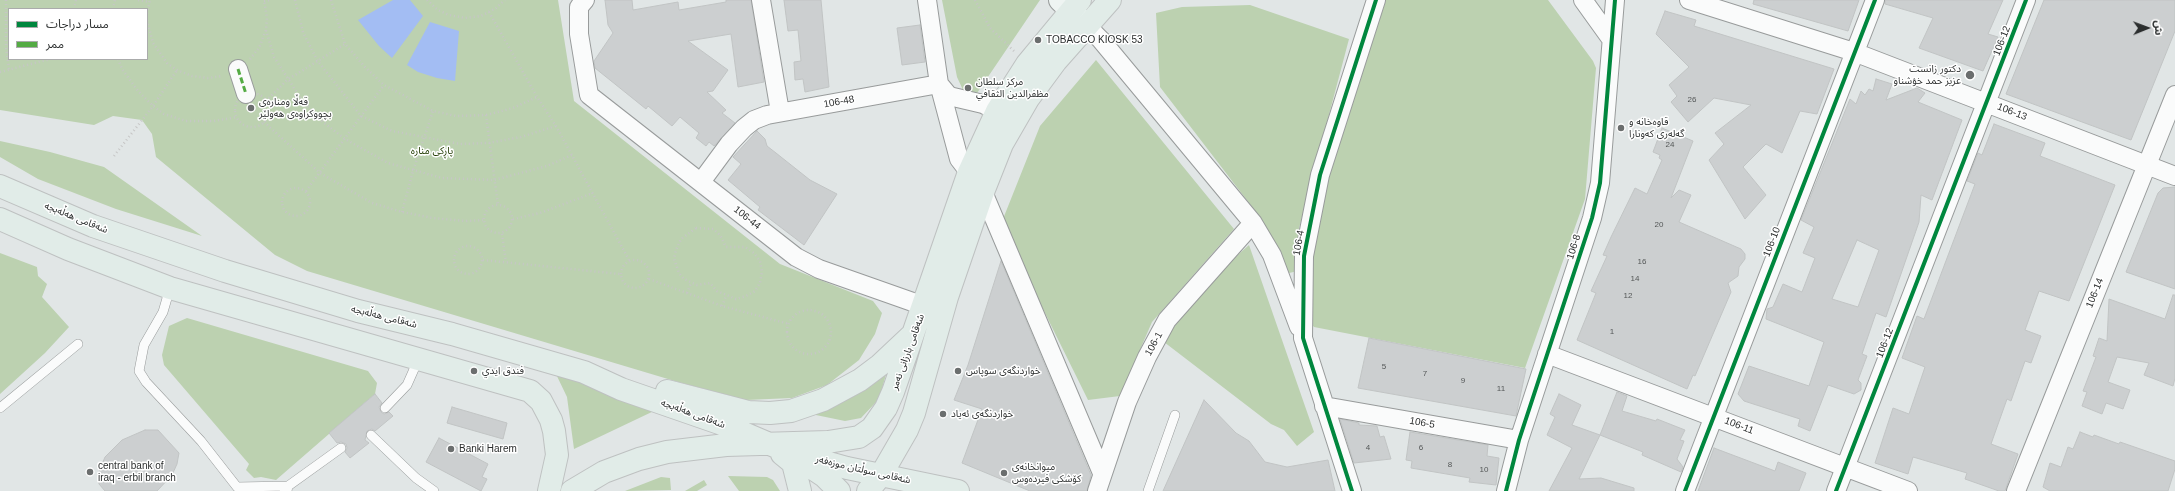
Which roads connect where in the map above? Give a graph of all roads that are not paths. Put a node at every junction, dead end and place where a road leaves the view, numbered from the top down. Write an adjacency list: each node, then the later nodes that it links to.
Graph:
1 (585, 0): 25 (street, 106-44)
2 (761, 0): 21 (street)
3 (927, 0): 16 (street)
4 (1110, 0): 12 (main road, شەقامی بارزانی نەمر)
5 (1376, 0): 33 (street, 106-4)
6 (1582, 0): 13 (street)
7 (1615, 0): 13 (street, 106-8)
8 (1689, 0): 14 (street, 106-13)
9 (1875, 0): 14 (street, 106-10)
10 (2026, 0): 19 (street, 106-12)
11 (1070, 3): 12 (street); 20 (main road, شەقامی بارزانی نەمر)
12 (1086, 25): 27 (main road, شەقامی بارزانی نەمر); 29 (street)
13 (1611, 39): 35 (street, 106-8)
14 (1854, 52): 19 (street, 106-13); 42 (street, 106-10)
15 (238, 69): 17 (street)
16 (939, 84): 20 (street); 21 (street, 106-48); 23 (street)
17 (246, 94)
18 (2175, 95): 22 (street, 106-14)
19 (1987, 103): 22 (street, 106-13); 47 (street, 106-12)
20 (998, 111): 23 (main road, شەقامی بارزانی نەمر)
21 (780, 112): 25 (street, 106-48)
22 (2147, 164): 24 (street, 106-13); 64 (street, 106-14)
23 (969, 172): 31 (main road, شەقامی بارزانی نەمر)
24 (2175, 176)
25 (701, 182): 31 (street, 106-44)
26 (0, 186): 37 (main road, شەقامی هەڵەبجە)
27 (983, 192): 48 (street); 49 (main road, شەقامی بارزانی نەمر)
28 (0, 219): 30 (main road)
29 (1253, 223): 33 (street); 48 (street, 106-1)
30 (170, 288): 36 (main road); 50 (lane)
31 (924, 306): 32 (main road, شەقامی بارزانی نەمر)
32 (914, 333): 37 (main road); 46 (main road, شەقامی بارزانی نەمر)
33 (1303, 338): 38 (street, 106-4)
34 (78, 344): 39 (lane)
35 (1547, 354): 42 (street, 106-11); 44 (street, 106-8)
36 (419, 358): 40 (lane); 52 (main road)
37 (584, 372): 46 (main road, شەقامی هەڵەبجە)
38 (1324, 406): 44 (street, 106-5); 59 (street, 106-4)
39 (0, 408)
40 (385, 408)
41 (1176, 415): 58 (lane)
42 (1714, 417): 47 (street, 106-11); 61 (street, 106-10)
43 (371, 435): 51 (lane)
44 (1519, 440): 60 (street, 106-8)
45 (341, 448): 50 (lane)
46 (778, 448): 49 (main road, شەقامی سوڵتان موزەفەر); 53 (main road, شەقامی بارزانی نەمر); 54 (main road); 55 (main road)
47 (1846, 467): 62 (street, 106-12); 63 (street, 106-11)
48 (1102, 473): 57 (street, 106-1)
49 (882, 483): 56 (main road, شەقامی سوڵتان موزەفەر)
50 (285, 489)
51 (434, 491)
52 (549, 491)
53 (572, 491)
54 (800, 491)
55 (839, 491)
56 (958, 491)
57 (1097, 491)
58 (1148, 491)
59 (1352, 491)
60 (1506, 491)
61 (1685, 491)
62 (1836, 491)
63 (1908, 491)
64 (2016, 491)

